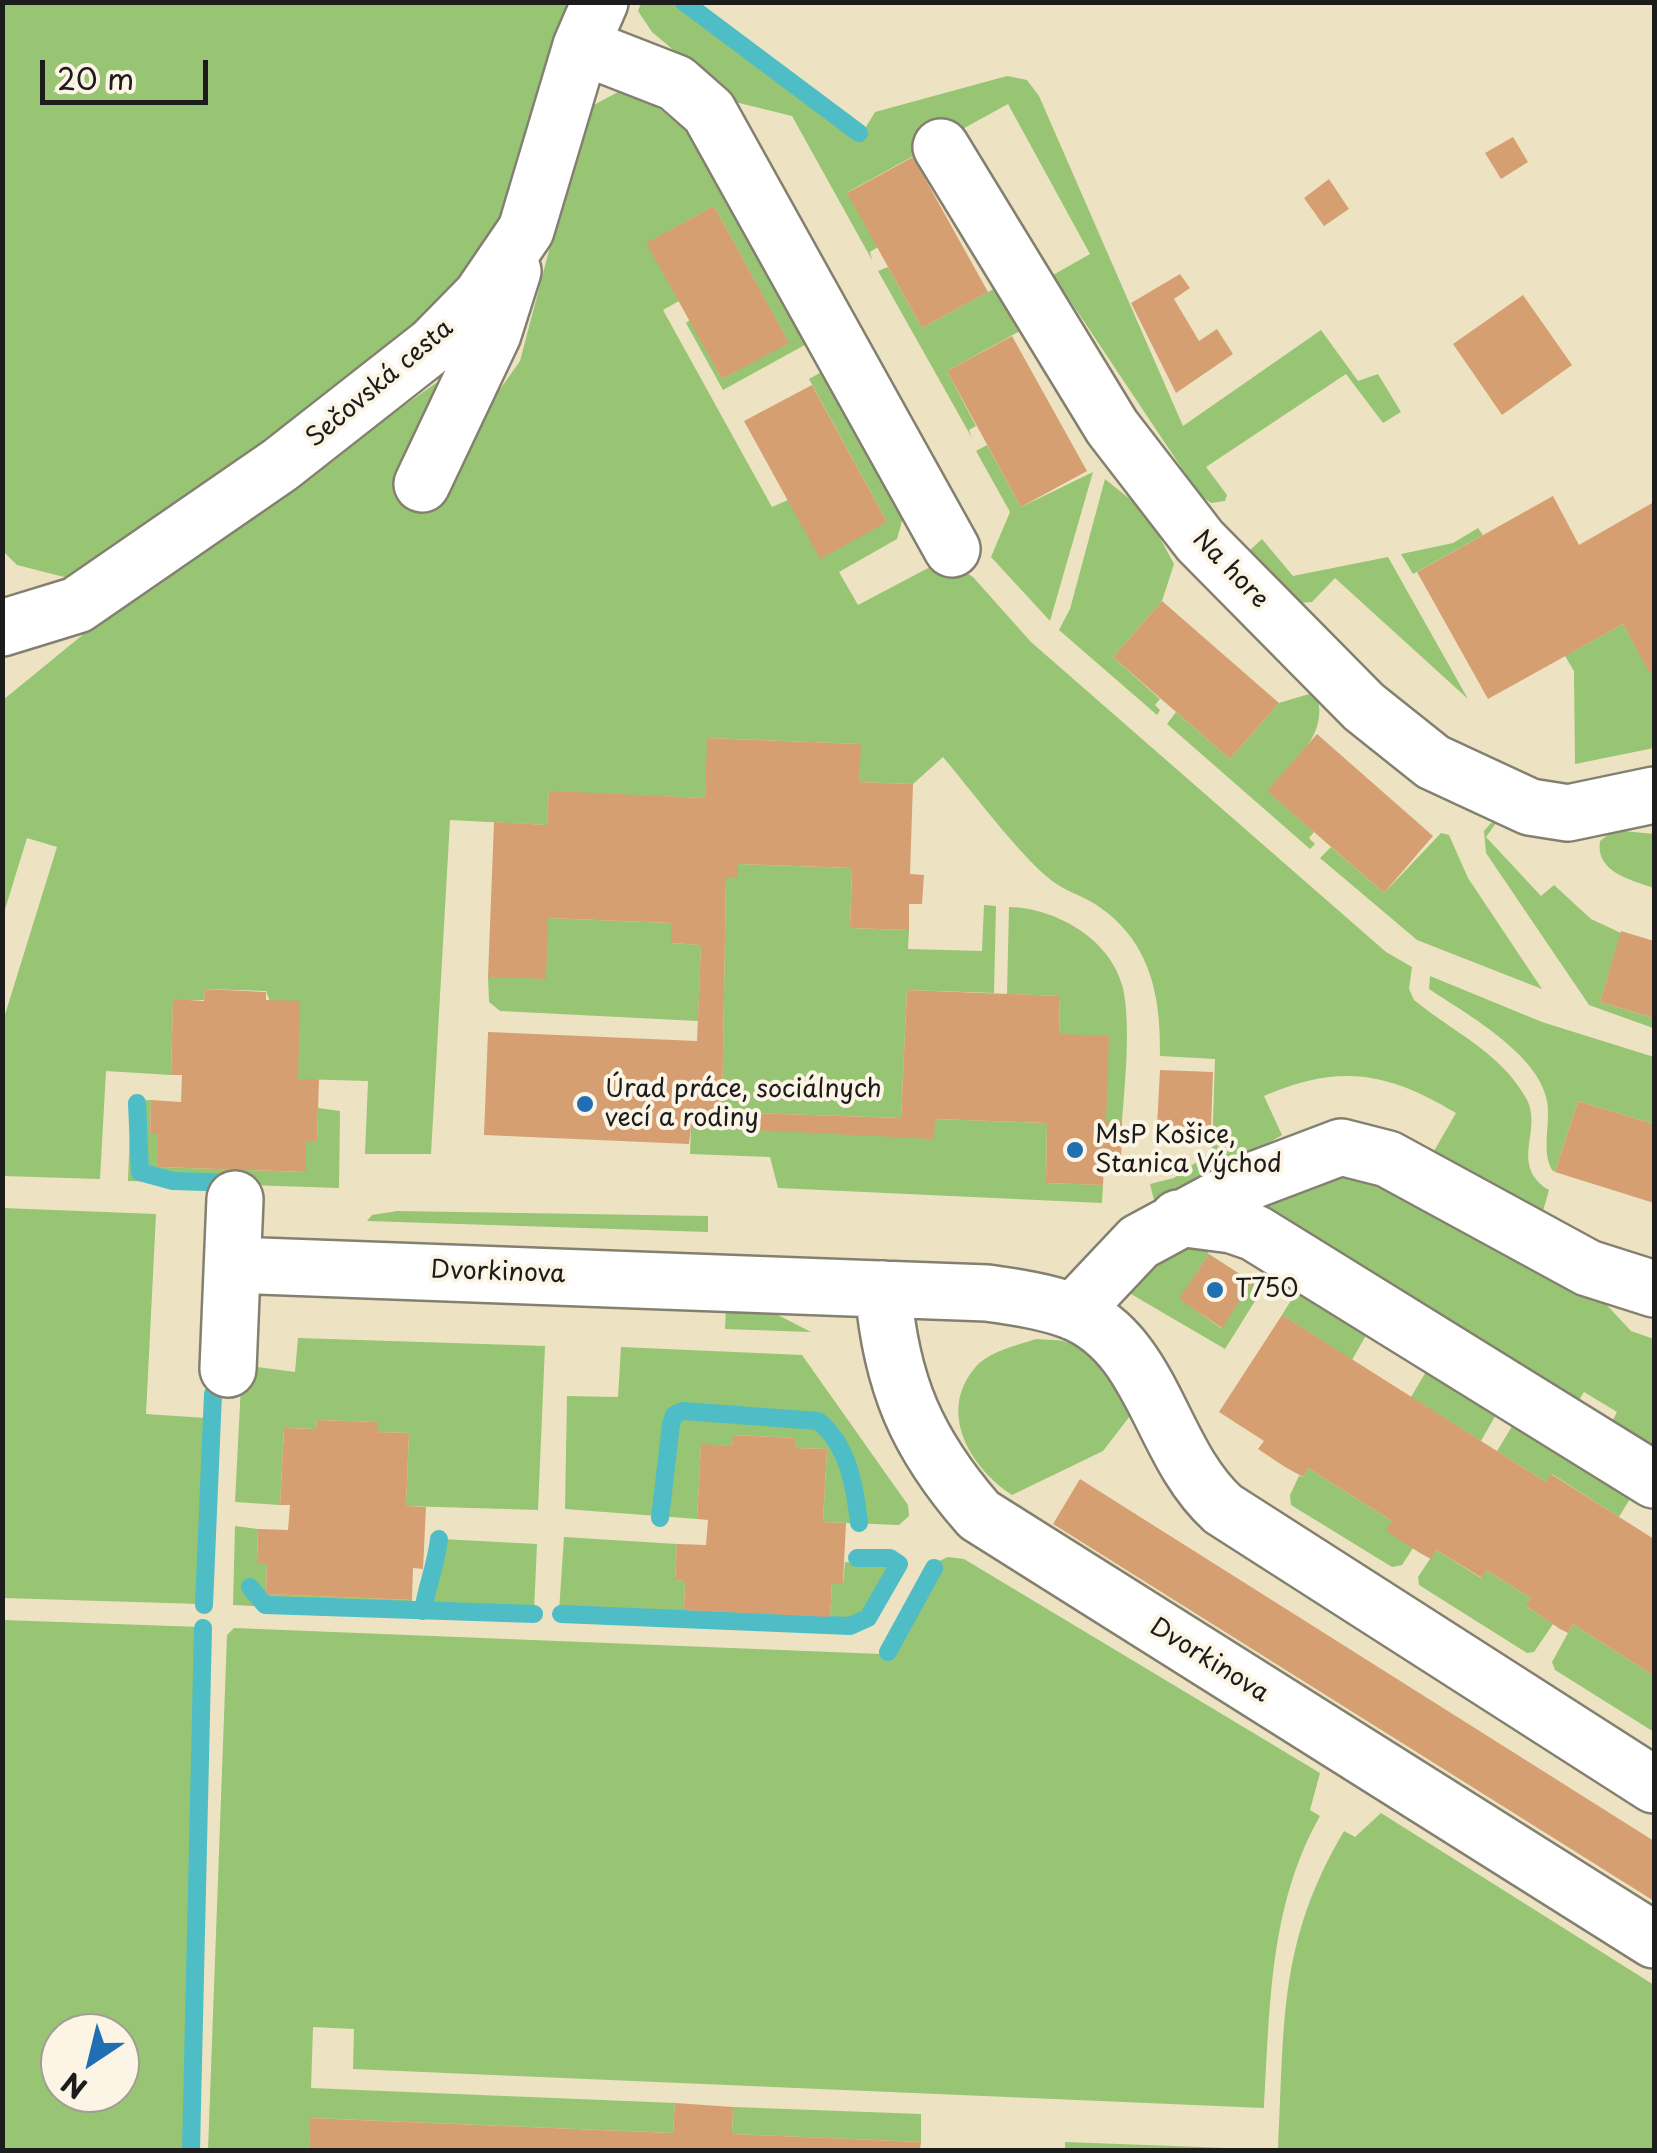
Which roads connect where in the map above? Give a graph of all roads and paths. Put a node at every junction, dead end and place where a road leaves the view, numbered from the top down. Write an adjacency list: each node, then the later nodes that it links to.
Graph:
1 (590, 24): 3 (street, Sečovská cesta); 5 (street)
2 (941, 147): 7 (street, Na hore)
3 (526, 230): 4 (street); 6 (street, Sečovská cesta)
4 (422, 484)
5 (952, 549)
6 (2, 628)
7 (1654, 795)
8 (235, 1199): 10 (street)
9 (1178, 1218): 12 (street); 13 (street); 15 (street)
10 (233, 1265): 11 (street, Dvorkinova); 14 (street)
11 (883, 1288): 13 (street, Dvorkinova); 17 (street, Dvorkinova)
12 (1654, 1289)
13 (1073, 1312): 16 (street, Dvorkinova)
14 (228, 1369)
15 (1654, 1480)
16 (1654, 1785)
17 (1654, 1940)

